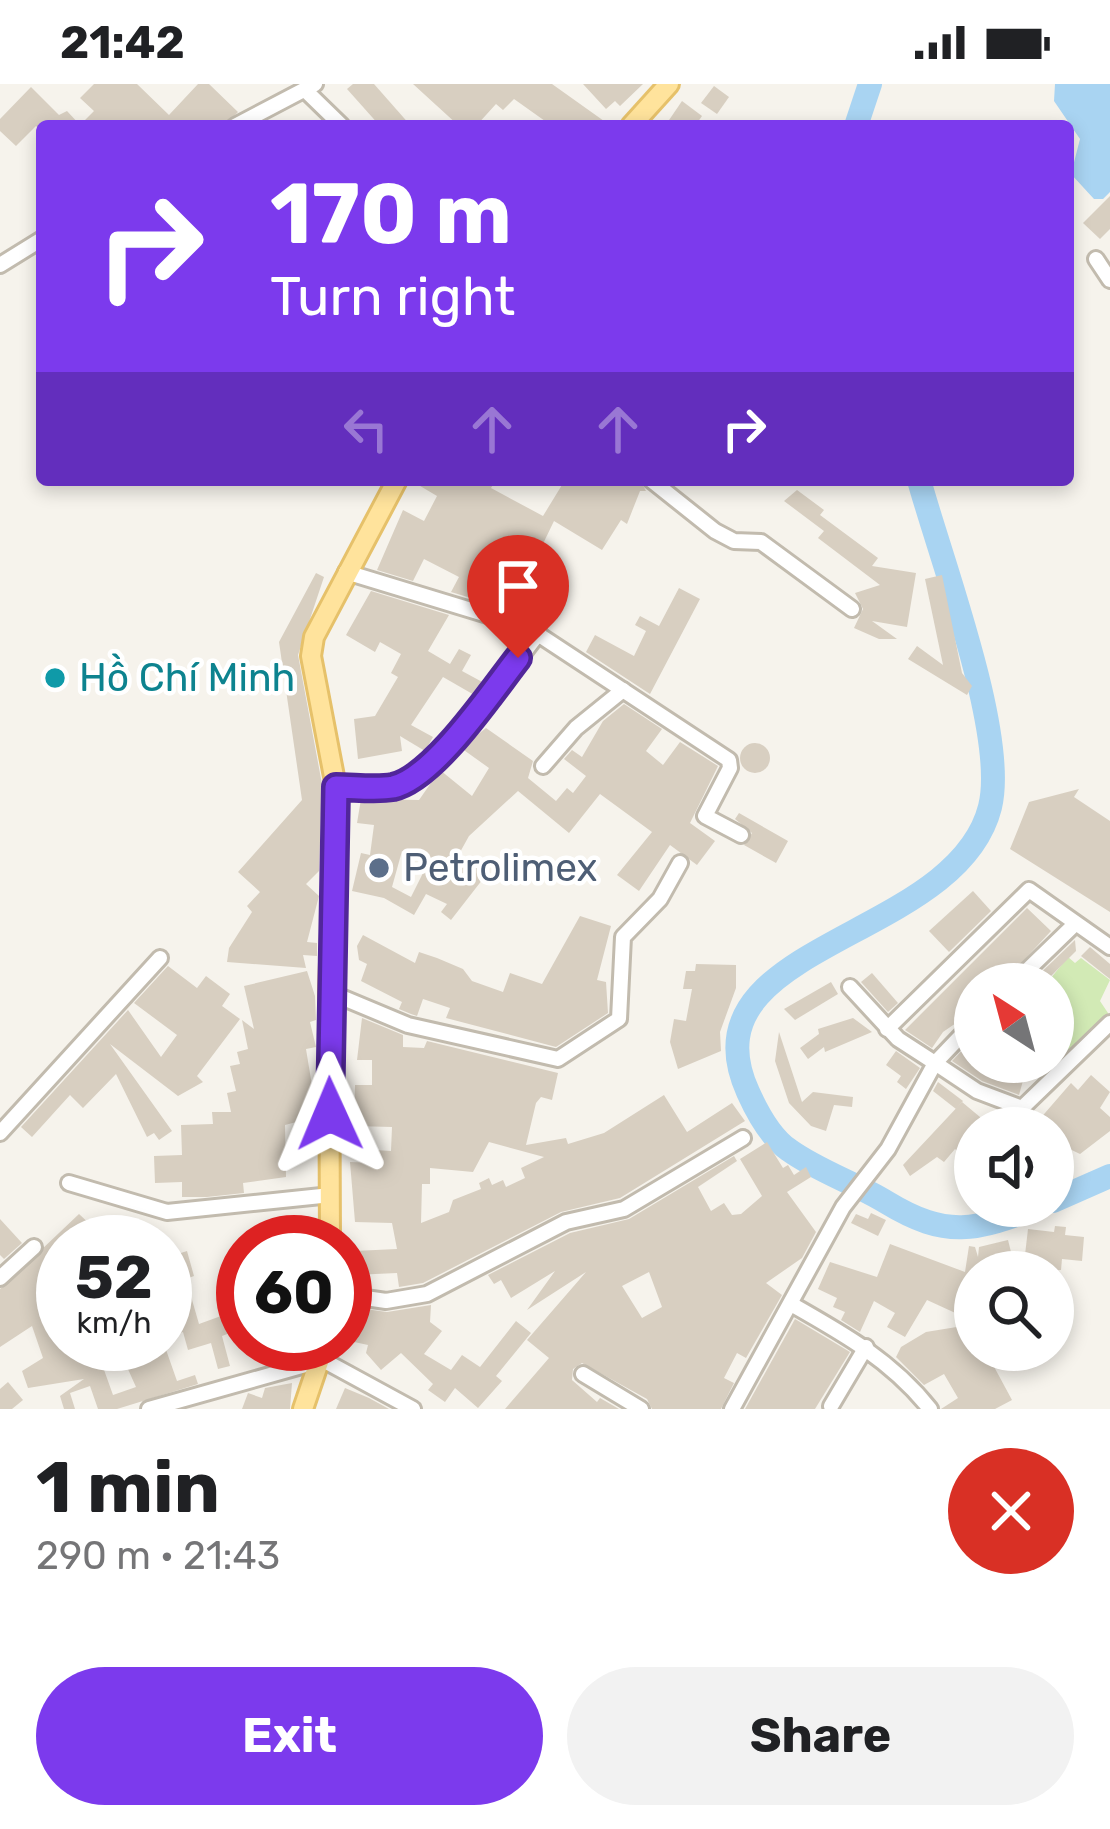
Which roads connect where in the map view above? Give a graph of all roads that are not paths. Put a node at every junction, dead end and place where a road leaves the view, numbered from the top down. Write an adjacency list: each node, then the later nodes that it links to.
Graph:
1 (669, 84): 5 (main road)
2 (310, 87): 3 (street); 4 (street)
3 (247, 120)
4 (337, 120)
5 (636, 120)
6 (36, 243): 8 (street)
7 (1096, 260): 9 (street)
8 (0, 265)
9 (1110, 280)
10 (394, 486): 12 (main road)
11 (659, 486): 13 (street)
12 (346, 572): 14 (street); 17 (main road)
13 (852, 609)
14 (539, 633): 15 (street); 17 (street)
15 (623, 690): 16 (street); 18 (street)
16 (543, 766)
17 (336, 787): 25 (main road)
18 (741, 835)
19 (680, 863): 25 (street)
20 (1075, 924): 21 (street); 23 (street); 27 (street)
21 (1110, 947)
22 (160, 958): 30 (street)
23 (1035, 963)
24 (850, 988): 27 (street)
25 (329, 992): 33 (main road)
26 (1110, 1023): 29 (street)
27 (887, 1029): 29 (street)
28 (954, 1043): 29 (street)
29 (935, 1063): 38 (street)
30 (0, 1133)
31 (743, 1138): 37 (street)
32 (69, 1183): 33 (street)
33 (331, 1195): 34 (main road)
34 (331, 1215)
35 (34, 1247): 36 (street)
36 (0, 1278)
37 (372, 1298)
38 (791, 1304): 39 (street); 49 (street)
39 (866, 1347): 44 (street); 50 (street)
40 (266, 1371): 45 (street)
41 (317, 1371): 46 (main road)
42 (354, 1371): 47 (street)
43 (584, 1374): 48 (street)
44 (831, 1406)
45 (149, 1409)
46 (303, 1409)
47 (413, 1409)
48 (641, 1409)
49 (732, 1409)
50 (931, 1409)

